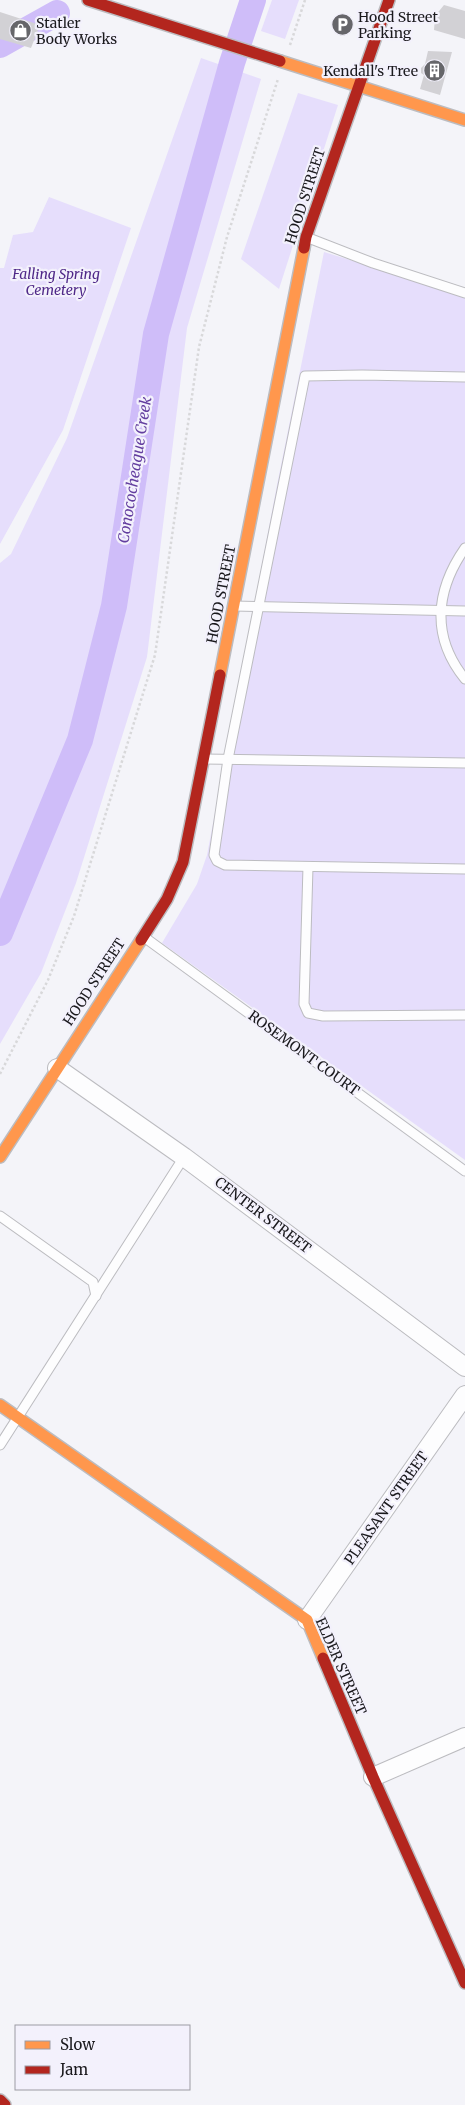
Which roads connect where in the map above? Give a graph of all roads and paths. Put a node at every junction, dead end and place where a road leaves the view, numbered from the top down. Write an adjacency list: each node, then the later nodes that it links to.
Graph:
1 (89, 0): 6 (street)
2 (305, 0): 4 (path)
3 (389, 0): 6 (street, HOOD STREET)
4 (289, 48)
5 (279, 75): 25 (path)
6 (359, 86): 7 (street); 8 (street, HOOD STREET)
7 (465, 120)
8 (306, 237): 9 (lane); 12 (street, HOOD STREET)
9 (465, 293)
10 (465, 377): 13 (lane)
11 (465, 548): 14 (lane)
12 (234, 606): 13 (lane); 17 (street, HOOD STREET)
13 (260, 606): 14 (lane); 18 (lane)
14 (440, 610): 15 (lane); 16 (lane)
15 (465, 611)
16 (465, 679)
17 (204, 759): 18 (lane); 22 (street, HOOD STREET)
18 (228, 760): 19 (lane); 20 (lane)
19 (465, 763)
20 (308, 868): 21 (lane); 23 (lane)
21 (465, 869)
22 (142, 935): 24 (street, HOOD STREET); 28 (lane, ROSEMONT COURT)
23 (465, 1015)
24 (57, 1068): 26 (street, HOOD STREET); 27 (street, CENTER STREET)
25 (0, 1074)
26 (0, 1157)
27 (184, 1157): 30 (lane); 31 (street, CENTER STREET)
28 (465, 1171)
29 (0, 1216): 30 (lane)
30 (96, 1296): 34 (lane)
31 (465, 1367)
32 (465, 1395): 36 (street, PLEASANT STREET)
33 (0, 1405): 34 (street, ELDER STREET)
34 (18, 1417): 35 (lane); 36 (street, ELDER STREET)
35 (0, 1445)
36 (307, 1620): 38 (street, ELDER STREET)
37 (465, 1737): 38 (street)
38 (373, 1777): 39 (street, ELDER STREET)
39 (465, 1983)
40 (0, 2100): 41 (street)
41 (5, 2105)

